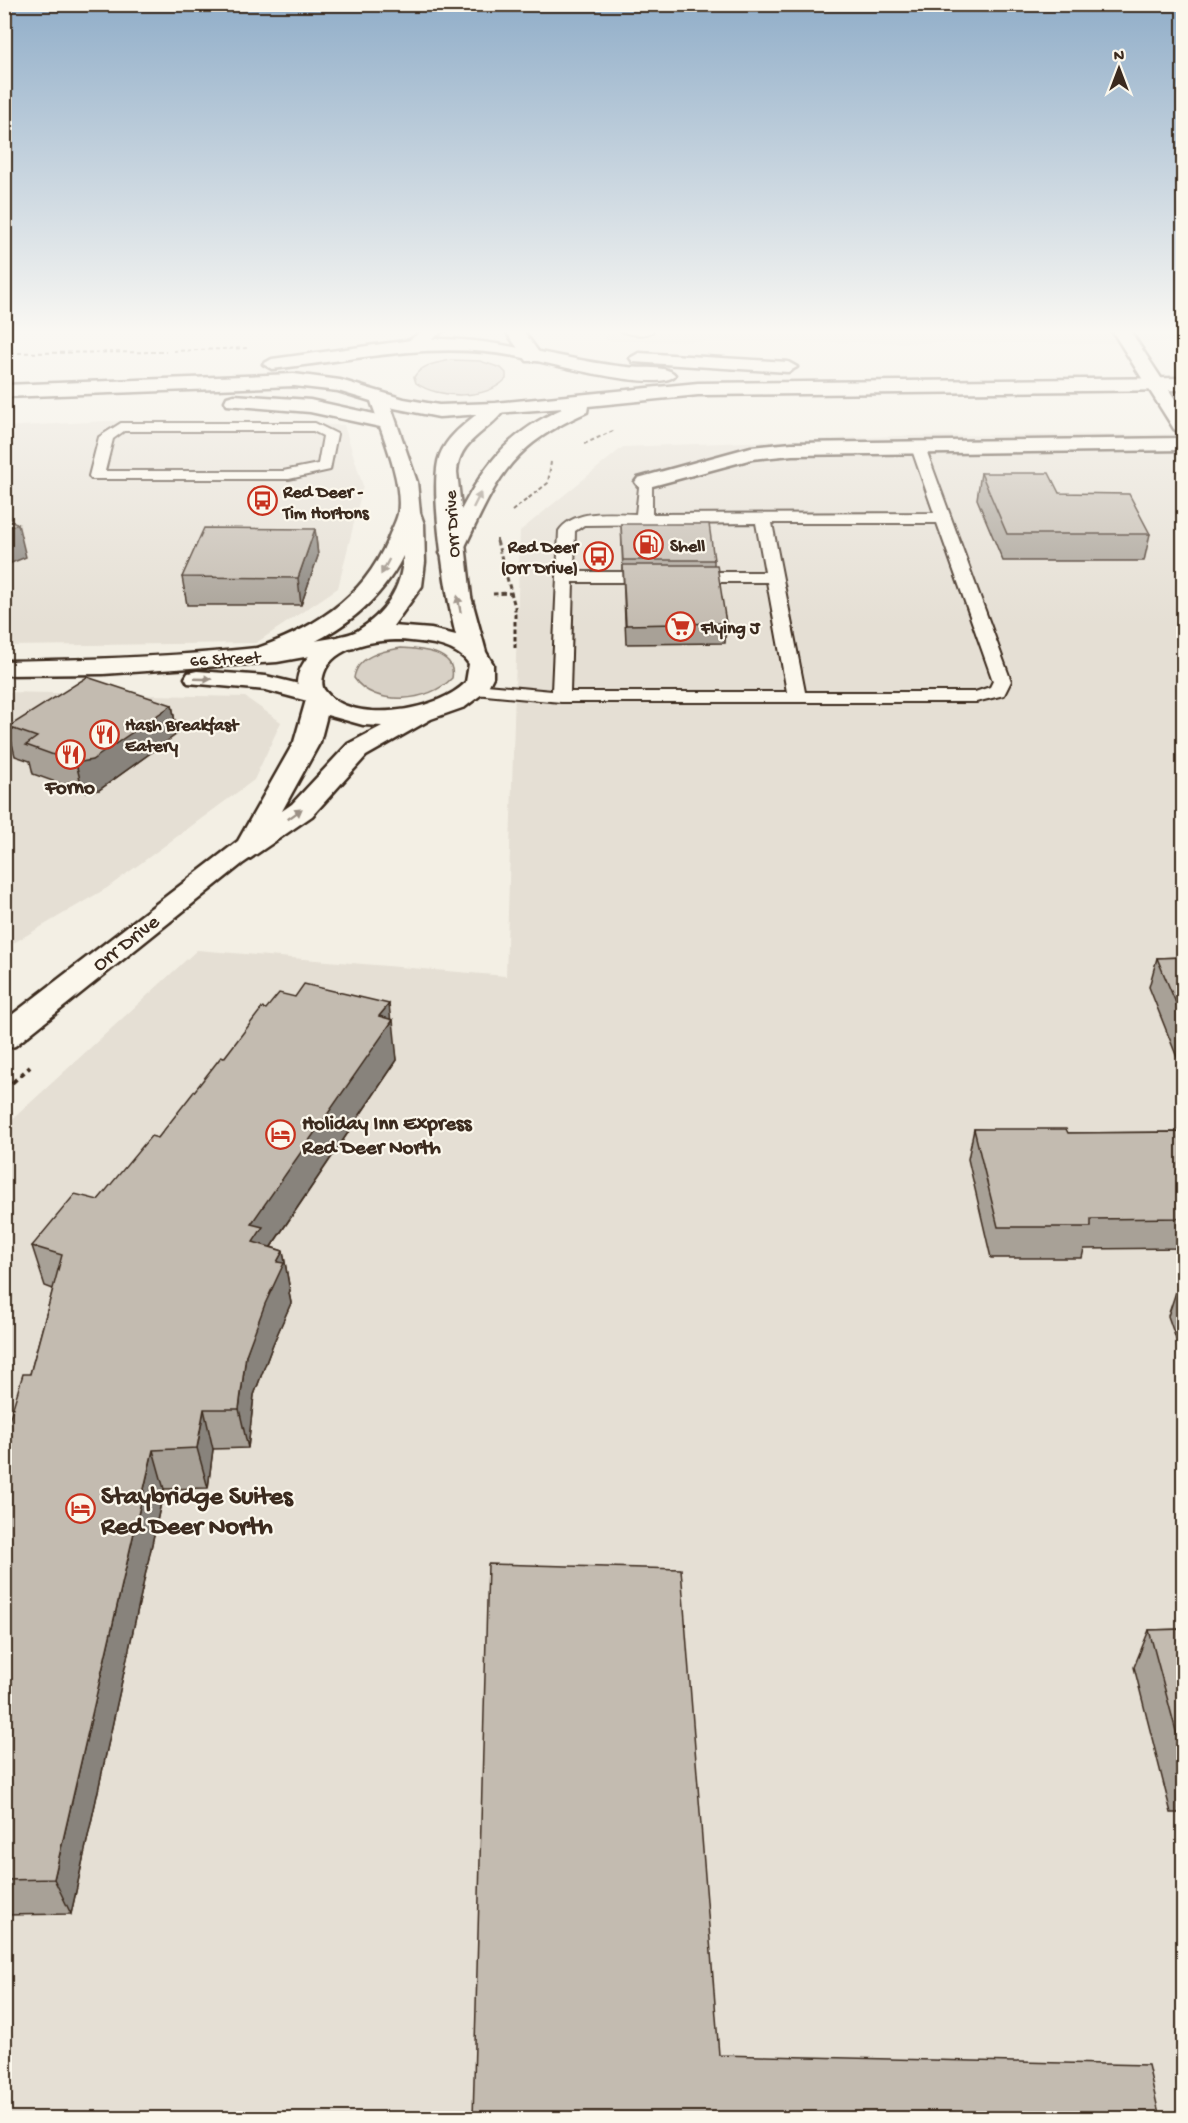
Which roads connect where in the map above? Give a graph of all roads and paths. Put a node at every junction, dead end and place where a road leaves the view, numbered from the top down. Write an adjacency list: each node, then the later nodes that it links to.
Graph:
1 (119, 428): 8 (lane)
2 (317, 428): 8 (lane)
3 (388, 428): 10 (main road, Orr Drive)
4 (476, 428): 14 (main road, Orr Drive)
5 (540, 428): 14 (main road, one-way to 5)
6 (1184, 444): 7 (main road)
7 (918, 447): 9 (main road); 12 (lane)
8 (289, 474)
9 (645, 482): 13 (lane)
10 (409, 513): 17 (main road, Orr Drive); 19 (main road, one-way to 19)
11 (763, 518): 12 (lane); 13 (lane); 16 (lane)
12 (944, 518): 25 (lane)
13 (644, 519): 15 (lane)
14 (452, 553): 18 (main road, Orr Drive, one-way to 14)
15 (565, 577): 16 (lane); 24 (lane)
16 (774, 577): 25 (lane)
17 (354, 640): 18 (main road, 66 Street); 19 (main road, 66 Street); 23 (main road, Orr Drive)
18 (474, 654): 22 (main road, Orr Drive)
19 (258, 656): 20 (main road, 66 Street)
20 (103, 667): 21 (main road, 66 Street); 23 (main road, 66 Street, one-way to 23)
21 (4, 668)
22 (475, 688): 24 (lane); 26 (main road)
23 (317, 697): 26 (main road, 66 Street); 27 (main road, Orr Drive)
24 (561, 697): 25 (lane)
25 (797, 697)
26 (421, 715): 27 (main road, Orr Drive, one-way to 26)
27 (248, 848): 28 (main road, Orr Drive)
28 (4, 1038)

